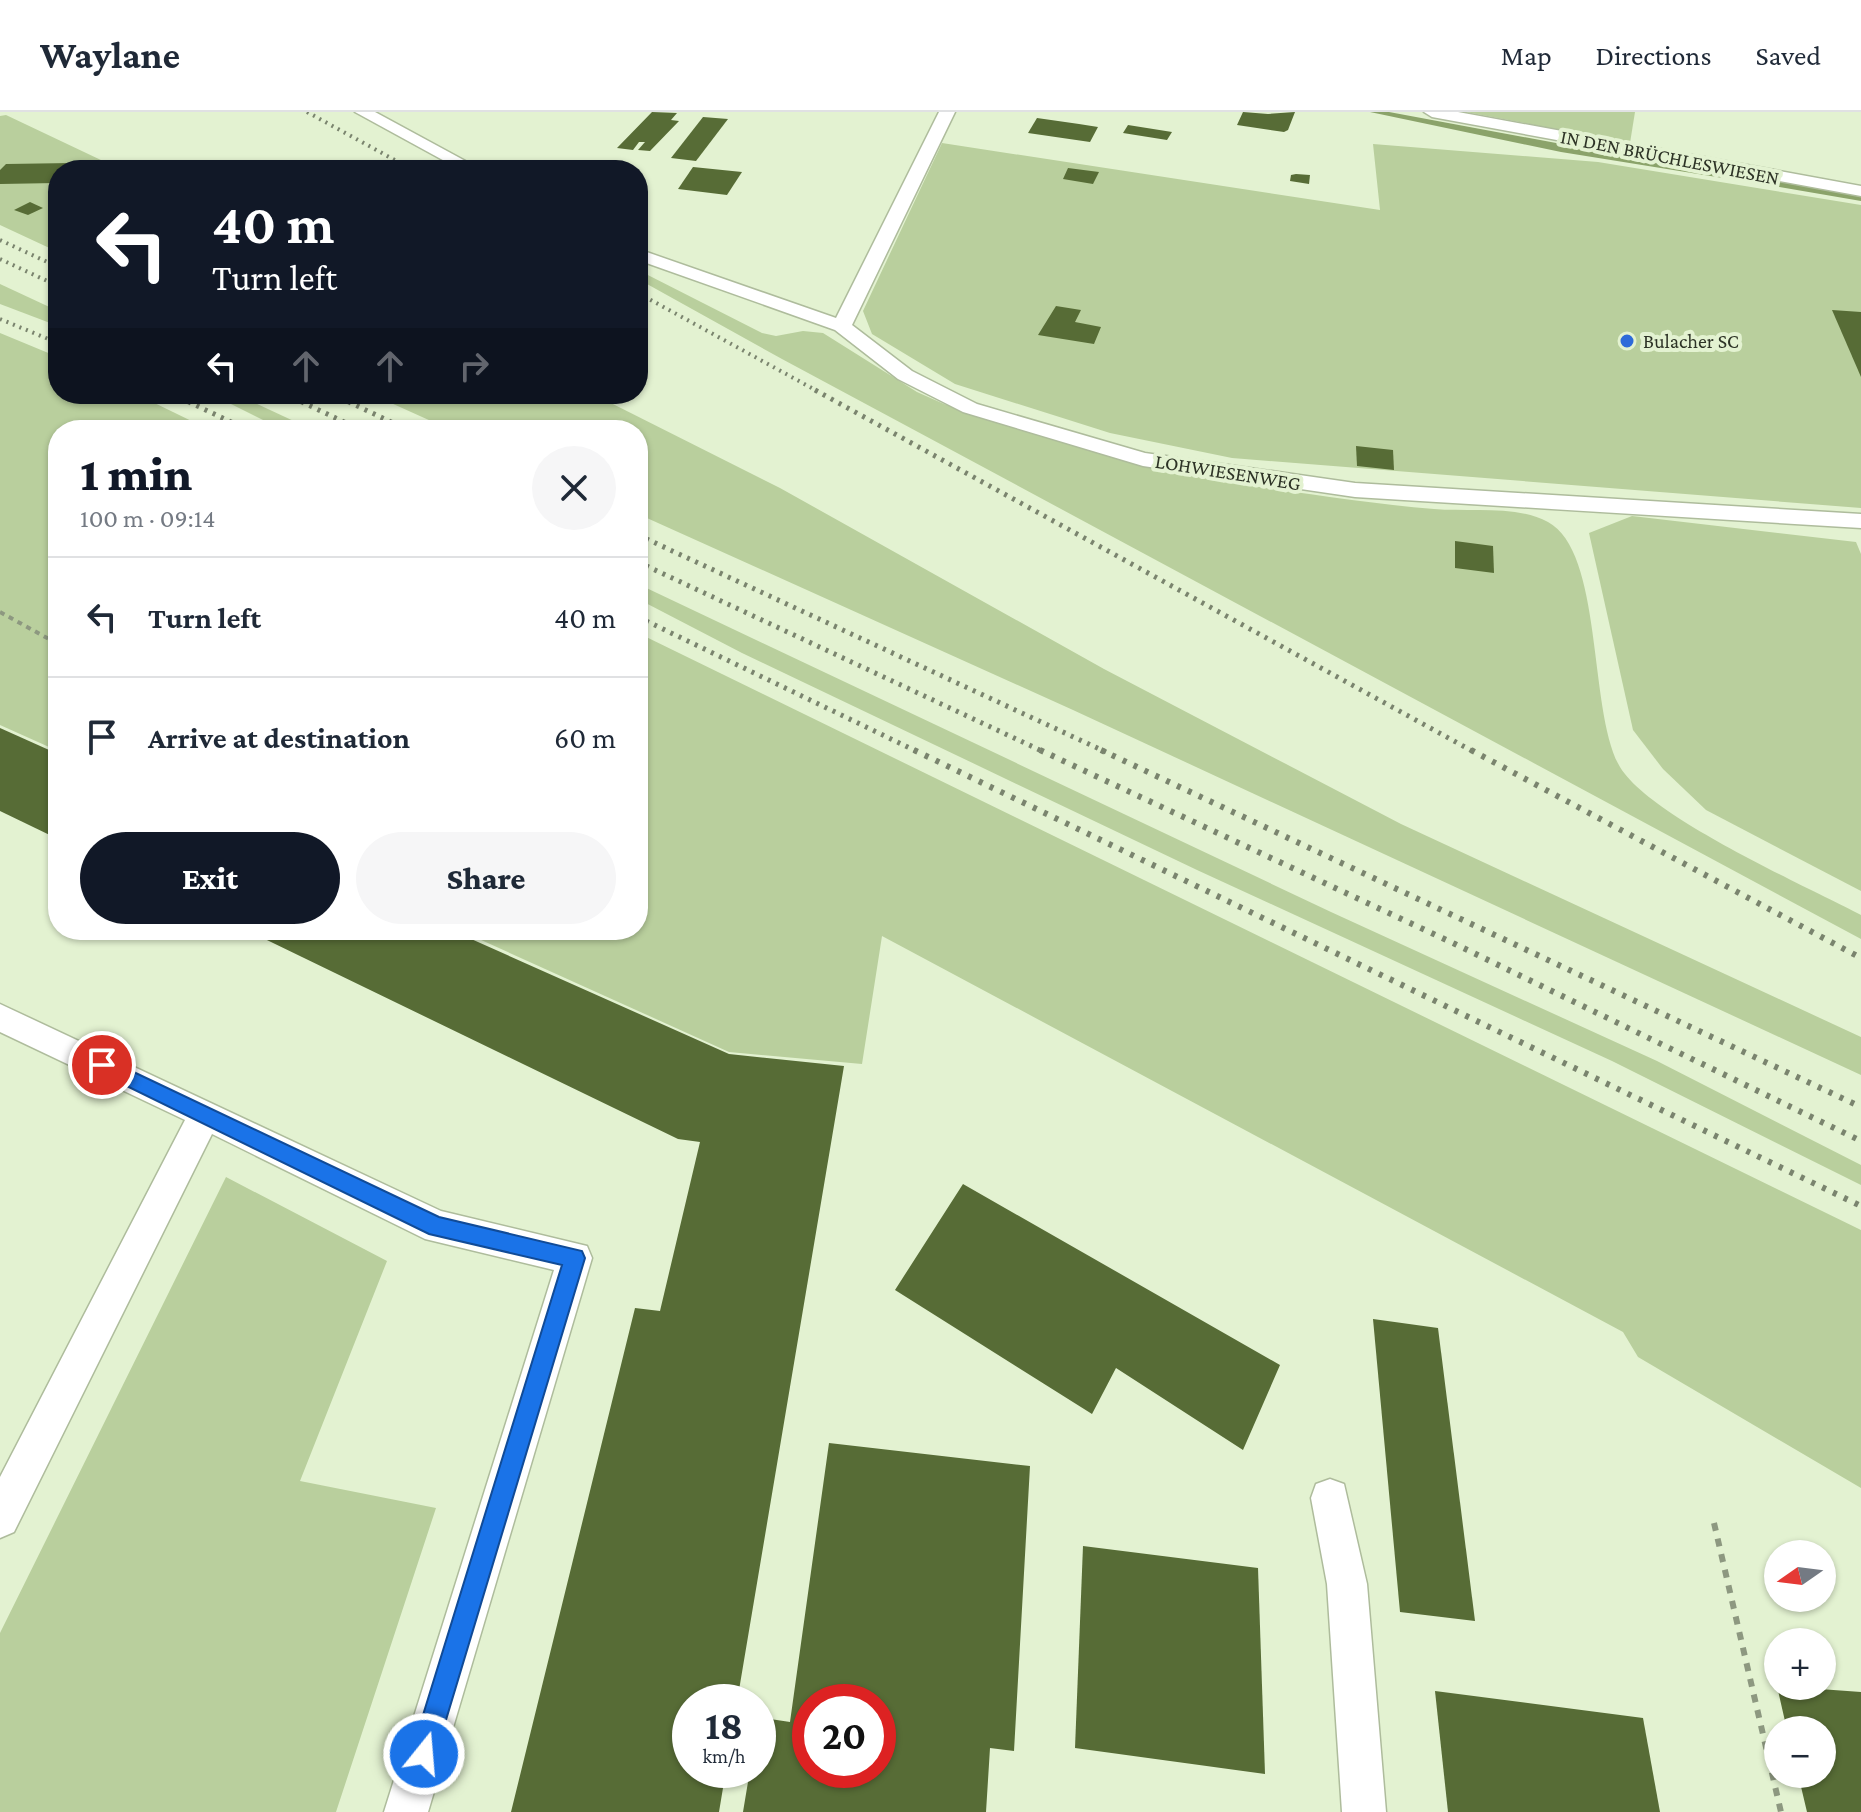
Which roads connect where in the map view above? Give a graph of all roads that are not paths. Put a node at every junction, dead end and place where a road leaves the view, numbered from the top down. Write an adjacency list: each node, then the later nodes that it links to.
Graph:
1 (363, 112): 4 (lane)
2 (947, 112): 7 (lane)
3 (1432, 112): 5 (lane, IN DEN BRÜCHLESWIESEN)
4 (455, 160)
5 (1861, 191)
6 (648, 258): 7 (lane, LOHWIESENWEG)
7 (842, 326): 8 (lane, LOHWIESENWEG)
8 (1861, 521)
9 (0, 1017): 10 (lane)
10 (205, 1114): 12 (lane); 13 (lane)
11 (1330, 1498): 14 (lane)
12 (0, 1518)
13 (406, 1812)
14 (1364, 1812)

